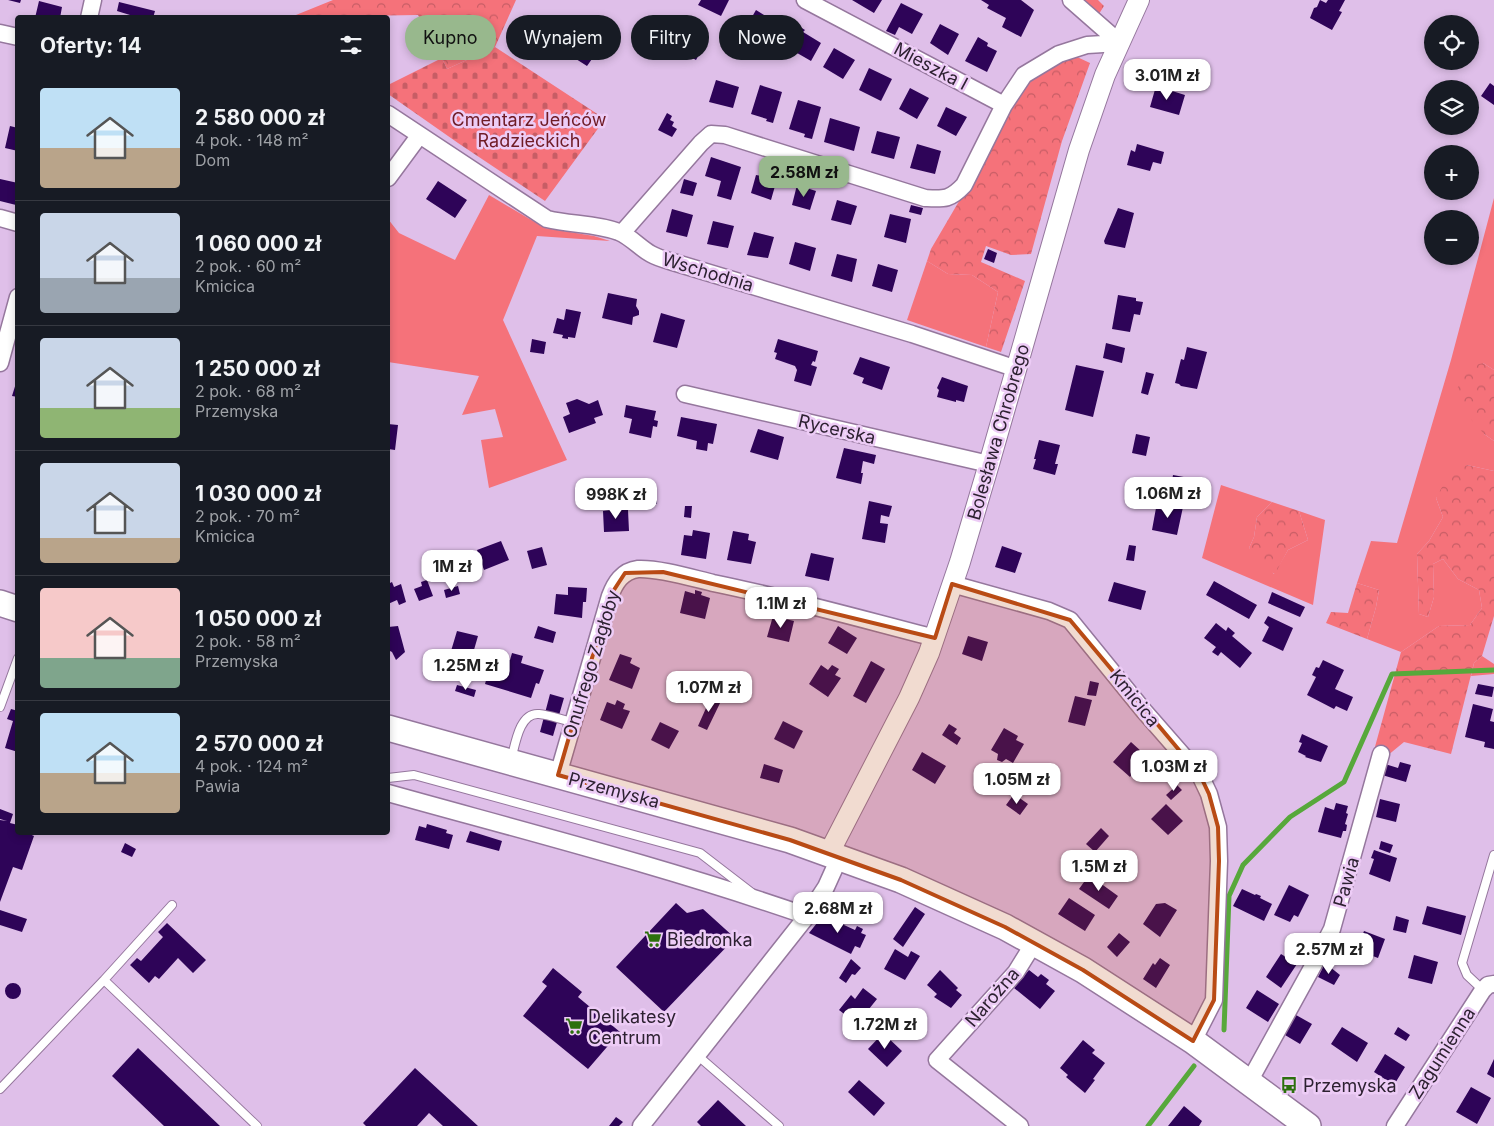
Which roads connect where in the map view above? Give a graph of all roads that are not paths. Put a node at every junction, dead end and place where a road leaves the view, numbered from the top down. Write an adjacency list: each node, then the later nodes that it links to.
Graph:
1 (93, 0): 5 (street)
2 (805, 0): 9 (street, Mieszka I)
3 (1071, 0): 8 (street)
4 (1139, 0): 8 (street, Bolesława Chrobrego)
5 (90, 15)
6 (0, 33): 7 (street)
7 (15, 36)
8 (1120, 43): 9 (street); 18 (street, Bolesława Chrobrego)
9 (1004, 105): 15 (street)
10 (390, 115): 11 (street, Wschodnia)
11 (419, 136): 12 (street); 15 (street, Wschodnia)
12 (390, 175)
13 (0, 218): 14 (street)
14 (15, 222)
15 (622, 233): 18 (street, Wschodnia)
16 (15, 319): 17 (street)
17 (0, 363)
18 (1017, 369): 20 (street, Bolesława Chrobrego)
19 (685, 394): 20 (street, Rycerska)
20 (989, 464): 21 (street, Bolesława Chrobrego)
21 (952, 584): 24 (street, Bolesława Chrobrego); 42 (street, Kmicica)
22 (0, 603): 23 (main road)
23 (15, 607)
24 (935, 638): 27 (street, Onufrego Zagłoby); 34 (street, Bolesława Chrobrego)
25 (15, 666): 26 (lane)
26 (0, 708)
27 (573, 722): 30 (lane); 31 (street, Onufrego Zagłoby)
28 (390, 729): 30 (main road, Przemyska)
29 (1381, 754): 44 (street, Pawia)
30 (511, 762): 31 (main road, Przemyska)
31 (558, 775): 34 (main road, Przemyska)
32 (390, 778): 36 (lane)
33 (390, 794): 36 (street)
34 (834, 855): 38 (street); 39 (main road, Przemyska)
35 (1494, 855): 41 (lane)
36 (762, 900): 38 (street)
37 (172, 905): 40 (lane)
38 (807, 916): 43 (street)
39 (1034, 943): 42 (main road, Przemyska); 49 (street, Narożna)
40 (104, 980): 45 (lane); 46 (lane)
41 (1488, 987): 51 (street, Zagumienna)
42 (1194, 1041): 44 (main road, Przemyska)
43 (697, 1055): 47 (street); 48 (lane)
44 (1249, 1082): 50 (main road, Przemyska)
45 (0, 1089)
46 (257, 1126)
47 (641, 1126)
48 (779, 1126)
49 (1020, 1126)
50 (1308, 1126)
51 (1395, 1126)

